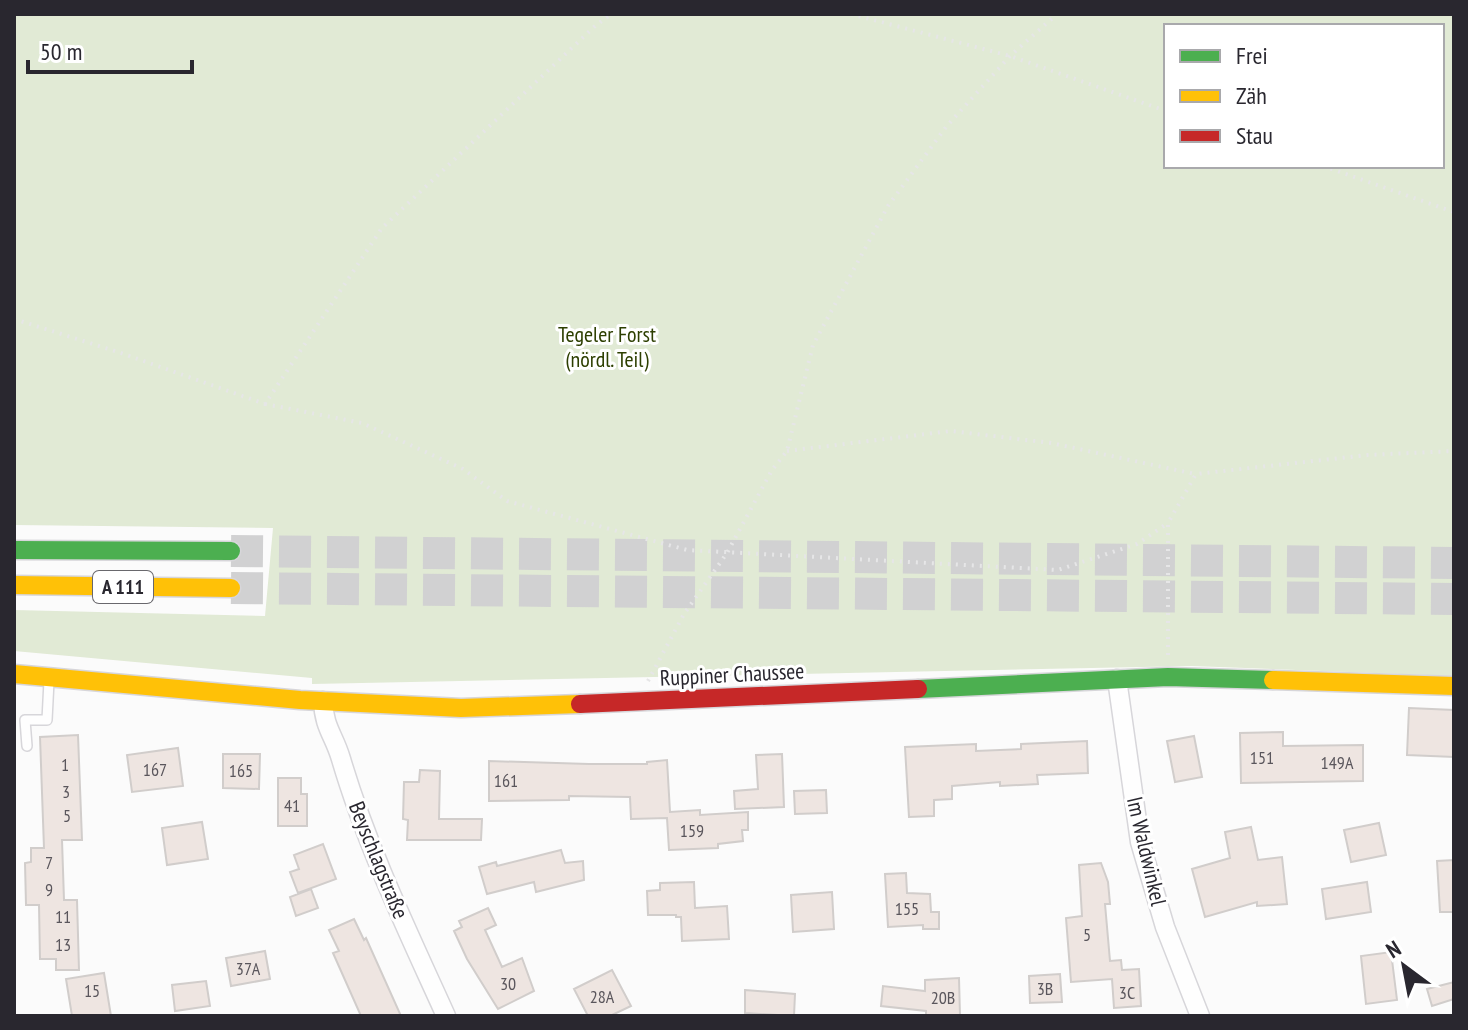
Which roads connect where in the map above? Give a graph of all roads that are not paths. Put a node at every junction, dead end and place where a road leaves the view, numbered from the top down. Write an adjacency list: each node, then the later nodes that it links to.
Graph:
1 (14, 550): 2 (main road, A 111)
2 (231, 551)
3 (14, 585): 4 (main road, A 111)
4 (231, 588)
5 (14, 674): 6 (main road, Ruppiner Chaussee)
6 (50, 677): 9 (main road, Ruppiner Chaussee); 10 (lane)
7 (1117, 679): 8 (main road, Ruppiner Chaussee); 9 (main road, Ruppiner Chaussee); 12 (street, Im Waldwinkel)
8 (1454, 686)
9 (323, 701): 11 (street, Beyschlagstraße)
10 (27, 746)
11 (446, 1016)
12 (1200, 1016)

